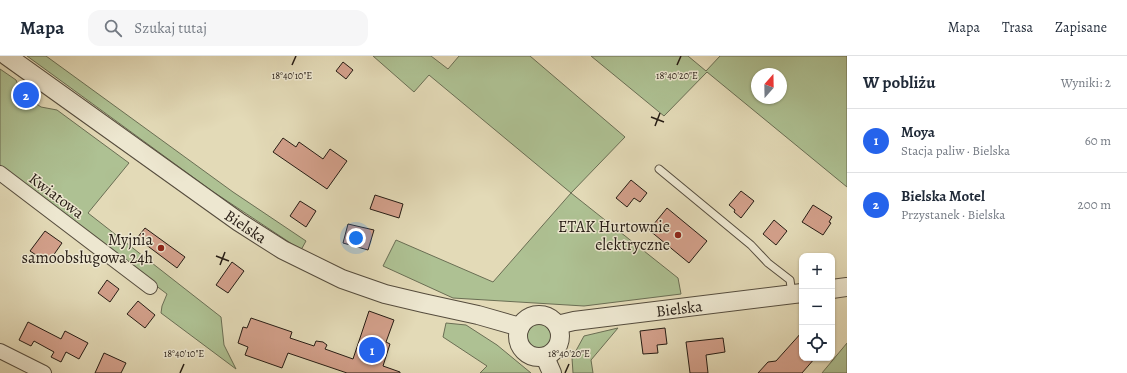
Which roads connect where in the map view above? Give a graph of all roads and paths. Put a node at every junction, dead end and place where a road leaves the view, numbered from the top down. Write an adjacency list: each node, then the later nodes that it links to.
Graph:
1 (7, 56): 9 (street, Bielska)
2 (659, 169): 7 (lane)
3 (0, 173): 4 (street, Kwiatowa)
4 (150, 287)
5 (847, 288): 6 (street)
6 (835, 289)
7 (797, 293): 8 (street, Bielska)
8 (557, 325): 9 (street); 11 (street)
9 (520, 327): 11 (street)
10 (0, 351): 12 (street)
11 (545, 357): 13 (street)
12 (44, 373)
13 (552, 373)

